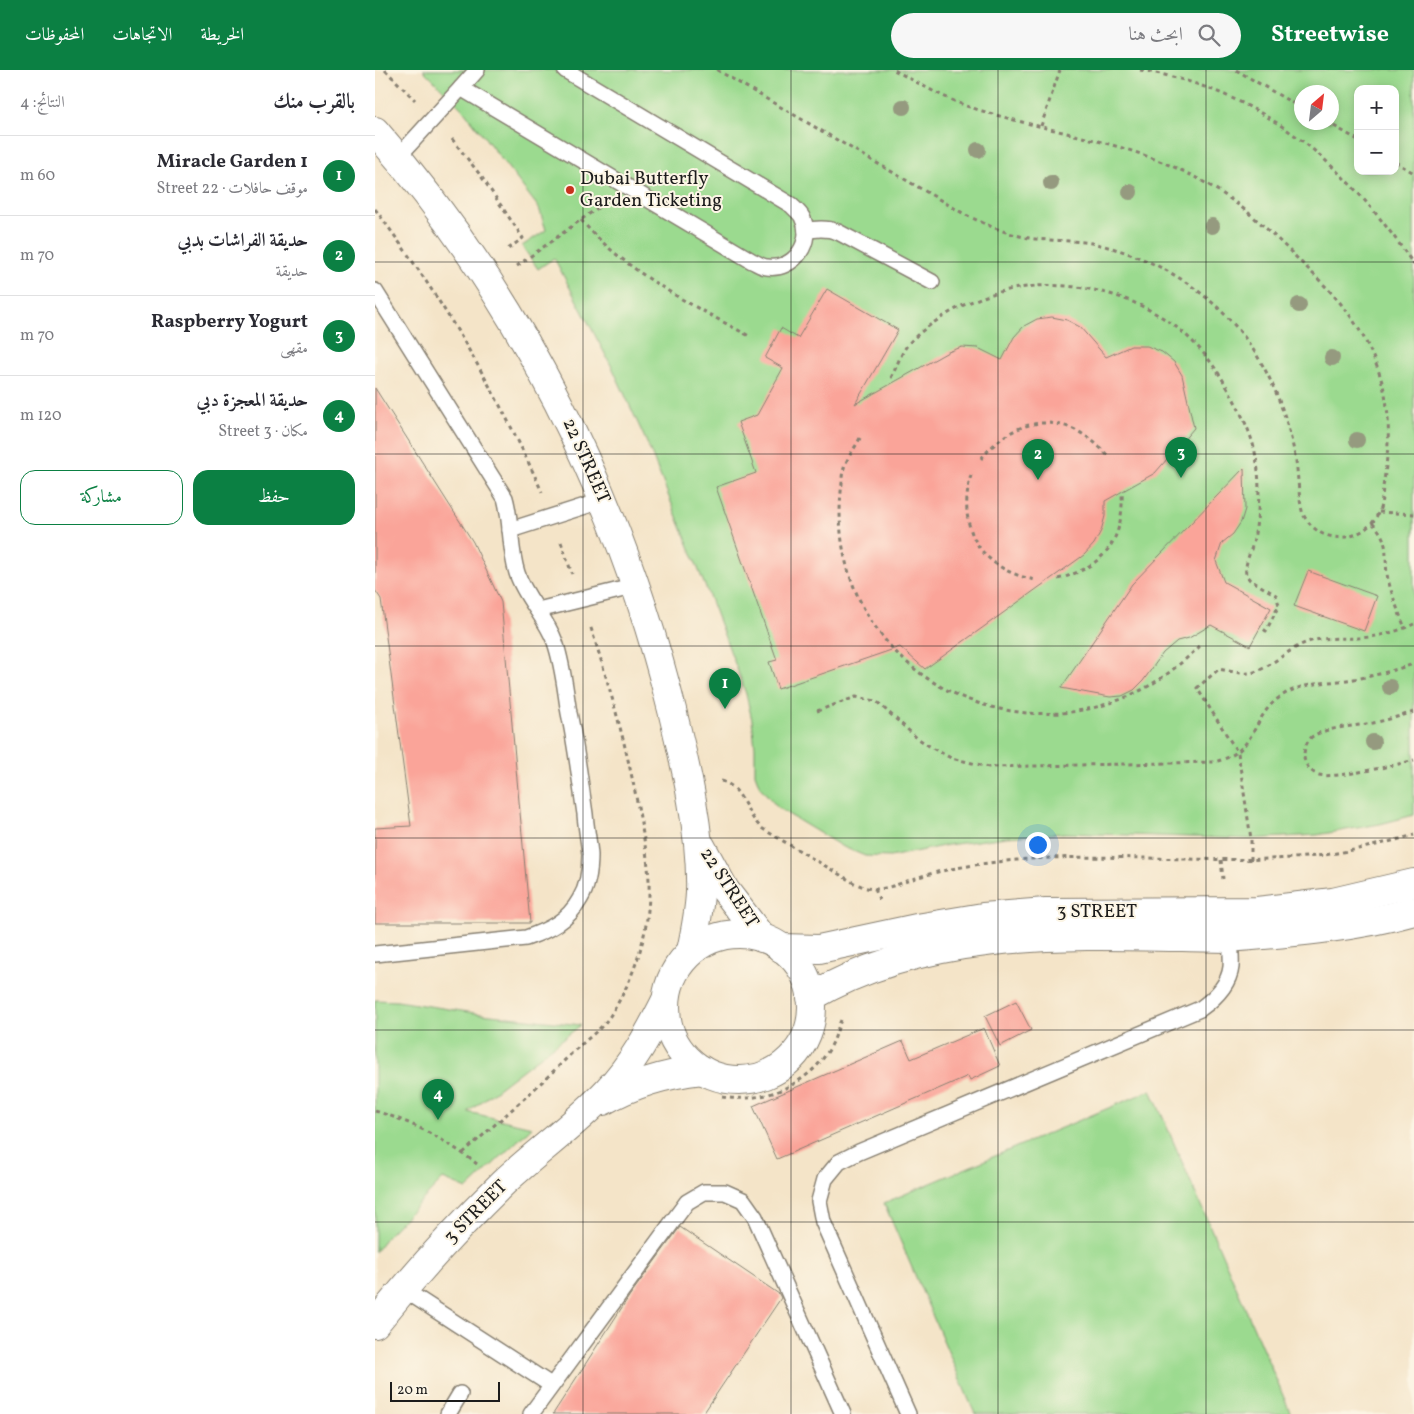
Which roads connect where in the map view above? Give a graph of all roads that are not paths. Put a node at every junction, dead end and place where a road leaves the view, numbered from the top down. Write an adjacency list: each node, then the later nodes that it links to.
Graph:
1 (477, 70): 3 (lane)
2 (565, 70): 6 (lane)
3 (461, 88): 5 (lane); 6 (lane)
4 (375, 131): 5 (street, 22 STREET)
5 (398, 157): 9 (street, 22 STREET)
6 (806, 231): 7 (lane)
7 (932, 282)
8 (375, 291): 10 (lane)
9 (604, 500): 10 (lane); 11 (street, 22 STREET)
10 (510, 530): 12 (lane)
11 (636, 586): 12 (lane); 13 (street, 22 STREET)
12 (537, 610): 19 (lane)
13 (697, 838): 17 (street, 22 STREET); 18 (street, 22 STREET)
14 (1414, 883): 16 (street, 3 STREET)
15 (1414, 910): 16 (street, 3 STREET)
16 (1234, 920): 17 (street, 3 STREET); 20 (street, 3 STREET); 31 (lane)
17 (771, 943): 18 (street); 20 (street)
18 (691, 952): 21 (street)
19 (375, 954)
20 (811, 997): 22 (street)
21 (666, 1000): 22 (street); 23 (street, 3 STREET)
22 (702, 1070): 23 (street, 3 STREET)
23 (587, 1111): 24 (street, 3 STREET)
24 (403, 1289): 25 (street, 3 STREET); 26 (lane)
25 (375, 1324)
26 (551, 1385): 29 (lane); 30 (lane)
27 (459, 1394): 28 (lane)
28 (448, 1414)
29 (531, 1414)
30 (843, 1414)
31 (907, 1414)

